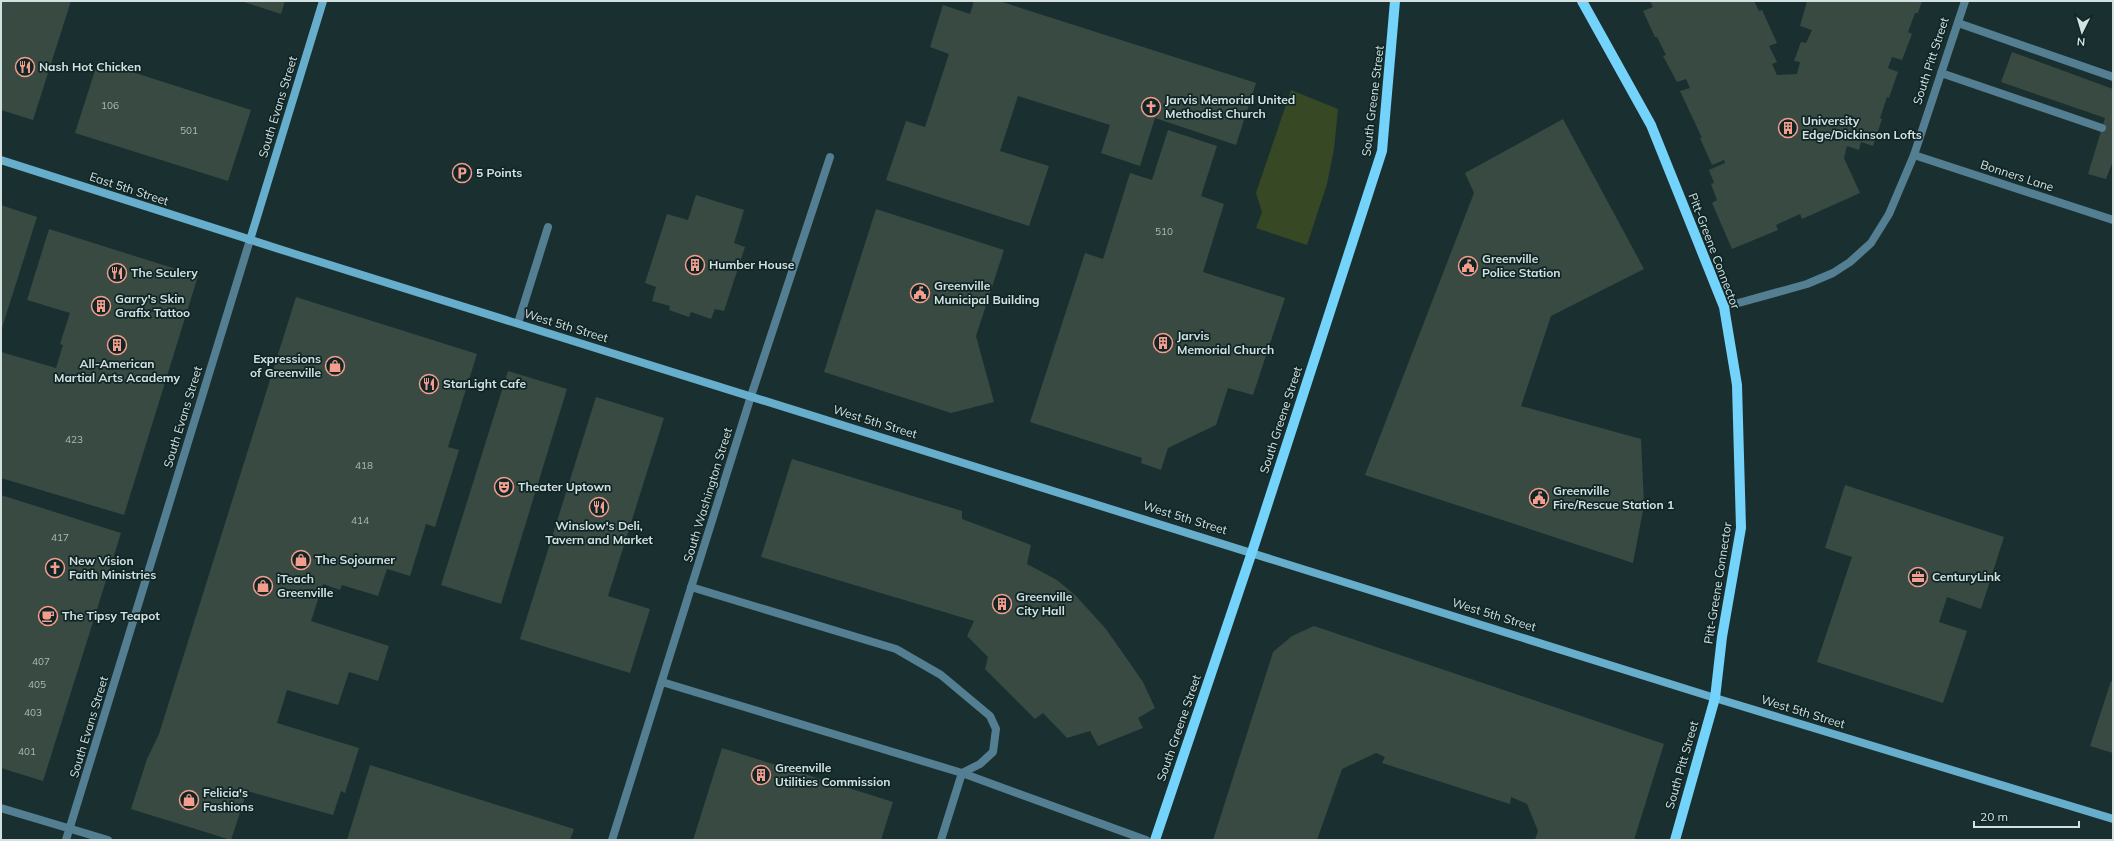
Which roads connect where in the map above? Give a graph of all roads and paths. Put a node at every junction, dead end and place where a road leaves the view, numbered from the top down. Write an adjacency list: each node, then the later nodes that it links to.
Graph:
1 (323, 1): 14 (main road, South Evans Street)
2 (1582, 1): 15 (main road, Pitt-Greene Connector)
3 (1965, 1): 5 (street, South Pitt Street)
4 (1397, 2): 18 (main road, South Greene Street)
5 (1958, 23): 6 (street, South Pitt Street); 7 (street)
6 (1941, 73): 8 (street); 9 (street, South Pitt Street)
7 (2113, 77)
8 (2102, 128)
9 (1914, 155): 12 (street, Bonners Lane); 15 (street, South Pitt Street)
10 (830, 157): 17 (street, South Washington Street)
11 (1, 160): 14 (main road, East 5th Street)
12 (2113, 220)
13 (548, 227): 16 (street)
14 (250, 240): 16 (main road, West 5th Street); 25 (street, South Evans Street)
15 (1724, 307): 21 (main road, Pitt-Greene Connector)
16 (518, 323): 17 (main road, West 5th Street)
17 (751, 396): 18 (main road, West 5th Street); 19 (street, South Washington Street)
18 (1252, 552): 21 (main road, West 5th Street); 31 (main road, South Greene Street)
19 (691, 587): 20 (street, South Washington Street); 22 (street)
20 (662, 682): 22 (street); 28 (street, South Washington Street)
21 (1715, 698): 24 (main road, West 5th Street); 32 (main road, South Pitt Street)
22 (962, 773): 29 (street); 30 (street)
23 (1, 808): 25 (street)
24 (2113, 820)
25 (70, 828): 26 (street, South Evans Street); 27 (street)
26 (66, 840)
27 (108, 840)
28 (612, 840)
29 (941, 840)
30 (1146, 840)
31 (1155, 840)
32 (1675, 840)

